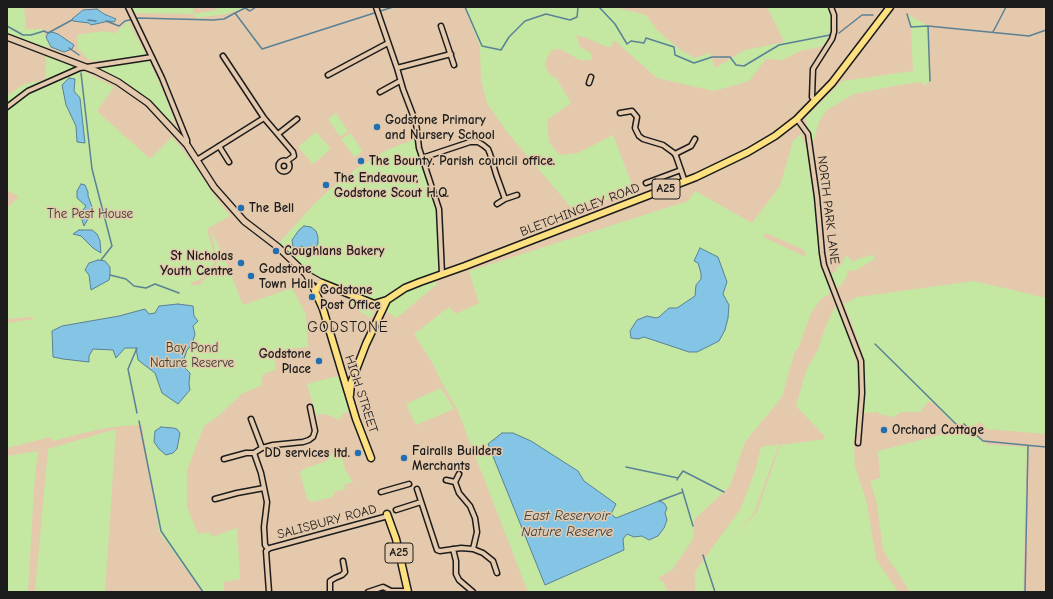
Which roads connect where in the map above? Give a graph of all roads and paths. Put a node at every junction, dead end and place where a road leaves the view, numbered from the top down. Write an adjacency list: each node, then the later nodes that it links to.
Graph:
1 (128, 7): 10 (street)
2 (831, 7): 19 (street)
3 (890, 7): 19 (main road, A25)
4 (377, 10): 7 (street)
5 (441, 26): 8 (street)
6 (7, 37): 12 (main road)
7 (388, 43): 13 (street); 14 (street)
8 (451, 54): 11 (street); 13 (street)
9 (223, 56): 22 (street)
10 (152, 58): 12 (street); 27 (street)
11 (454, 65)
12 (85, 66): 20 (street); 27 (main road)
13 (397, 68): 16 (street)
14 (328, 75)
15 (591, 77): 17 (street)
16 (400, 81): 18 (street); 31 (street)
17 (589, 84)
18 (380, 92)
19 (816, 101): 24 (main road, A25)
20 (7, 108)
21 (620, 113): 29 (street)
22 (264, 118): 25 (street); 28 (street)
23 (298, 118): 25 (street)
24 (797, 119): 35 (main road, BLETCHINGLEY ROAD / A25); 52 (street, NORTH PARK LANE)
25 (278, 134): 33 (street)
26 (695, 139): 29 (street)
27 (187, 145): 32 (main road)
28 (219, 146): 30 (street); 32 (street)
29 (675, 154): 34 (street)
30 (231, 156)
31 (422, 158): 38 (street); 41 (street)
32 (197, 160): 40 (main road)
33 (287, 161)
34 (681, 170): 35 (street); 36 (street)
35 (685, 182): 41 (main road, BLETCHINGLEY ROAD / A25)
36 (646, 183)
37 (518, 195): 38 (street)
38 (506, 199): 39 (street)
39 (497, 204)
40 (306, 274): 42 (main road); 43 (main road)
41 (442, 274): 44 (main road, BLETCHINGLEY ROAD / A25)
42 (322, 282): 43 (main road); 45 (main road)
43 (315, 290): 47 (main road, HIGH STREET)
44 (387, 300): 45 (main road, A25); 46 (main road)
45 (374, 304): 46 (main road)
46 (378, 317): 48 (main road)
47 (344, 377): 48 (main road); 49 (main road, HIGH STREET)
48 (352, 380): 49 (main road)
49 (349, 396): 55 (main road, HIGH STREET)
50 (310, 408): 53 (street)
51 (251, 419): 53 (street)
52 (858, 443)
53 (262, 448): 54 (street)
54 (254, 453): 56 (street); 61 (street)
55 (371, 458)
56 (224, 459)
57 (459, 474): 59 (street)
58 (446, 480): 59 (street)
59 (455, 482): 69 (street)
60 (409, 484): 63 (street)
61 (264, 488): 64 (street); 68 (street)
62 (417, 489): 65 (street)
63 (380, 492)
64 (215, 500)
65 (421, 502): 66 (street); 70 (street)
66 (396, 510)
67 (388, 515): 68 (street, SALISBURY ROAD); 76 (main road, A25)
68 (268, 549): 73 (street, SALISBURY ROAD)
69 (472, 549): 70 (street); 72 (street)
70 (453, 550): 77 (street)
71 (343, 561): 74 (street)
72 (497, 572)
73 (269, 592)
74 (330, 592)
75 (368, 592): 76 (street)
76 (408, 592)
77 (473, 592)

